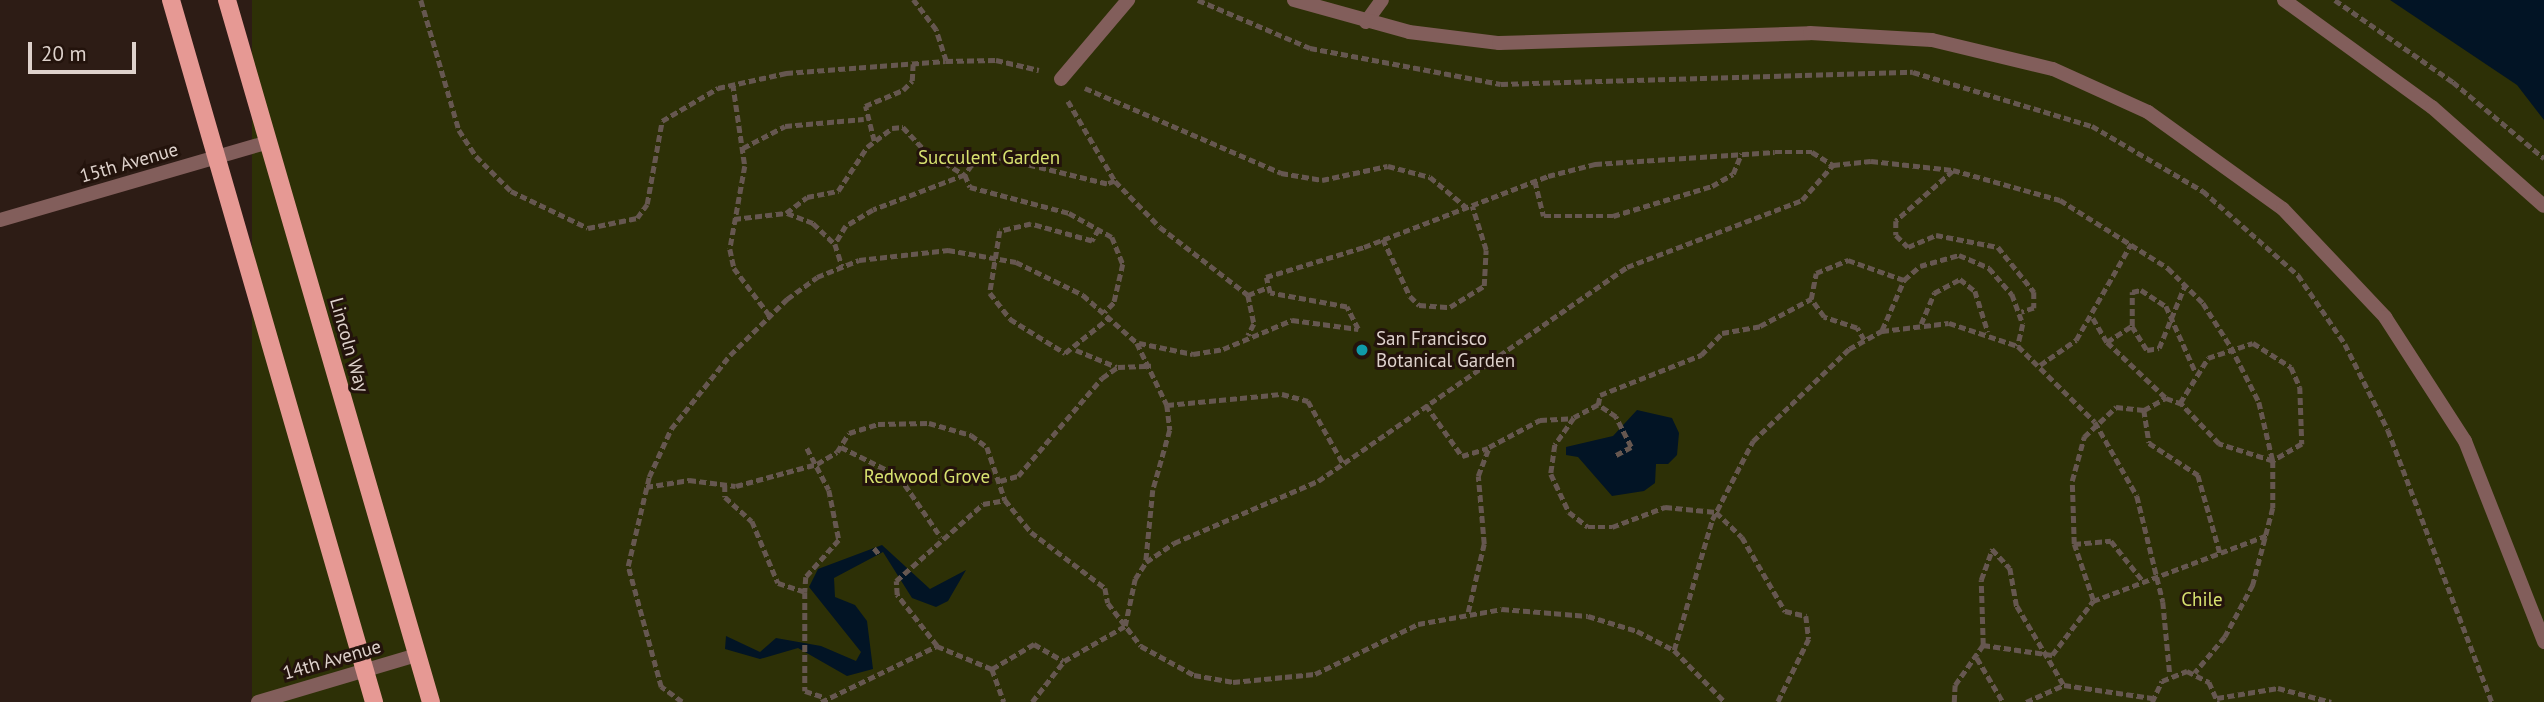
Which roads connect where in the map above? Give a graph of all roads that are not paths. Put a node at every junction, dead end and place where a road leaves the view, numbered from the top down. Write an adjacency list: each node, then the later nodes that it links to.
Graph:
1 (171, 0): 10 (main road)
2 (227, 0): 9 (main road, Lincoln Way)
3 (1128, 0): 8 (street)
4 (1294, 0): 7 (street)
5 (1382, 0): 7 (street)
6 (2284, 0): 11 (street)
7 (1366, 22): 13 (street)
8 (1061, 79)
9 (268, 142): 10 (street, 15th Avenue); 14 (main road, Lincoln Way)
10 (216, 158): 12 (street, 15th Avenue); 15 (main road)
11 (2544, 206)
12 (0, 220)
13 (2544, 642)
14 (417, 655): 15 (street, 14th Avenue); 18 (main road, Lincoln Way)
15 (365, 671): 16 (street, 14th Avenue); 17 (main road)
16 (258, 702)
17 (374, 702)
18 (431, 702)

